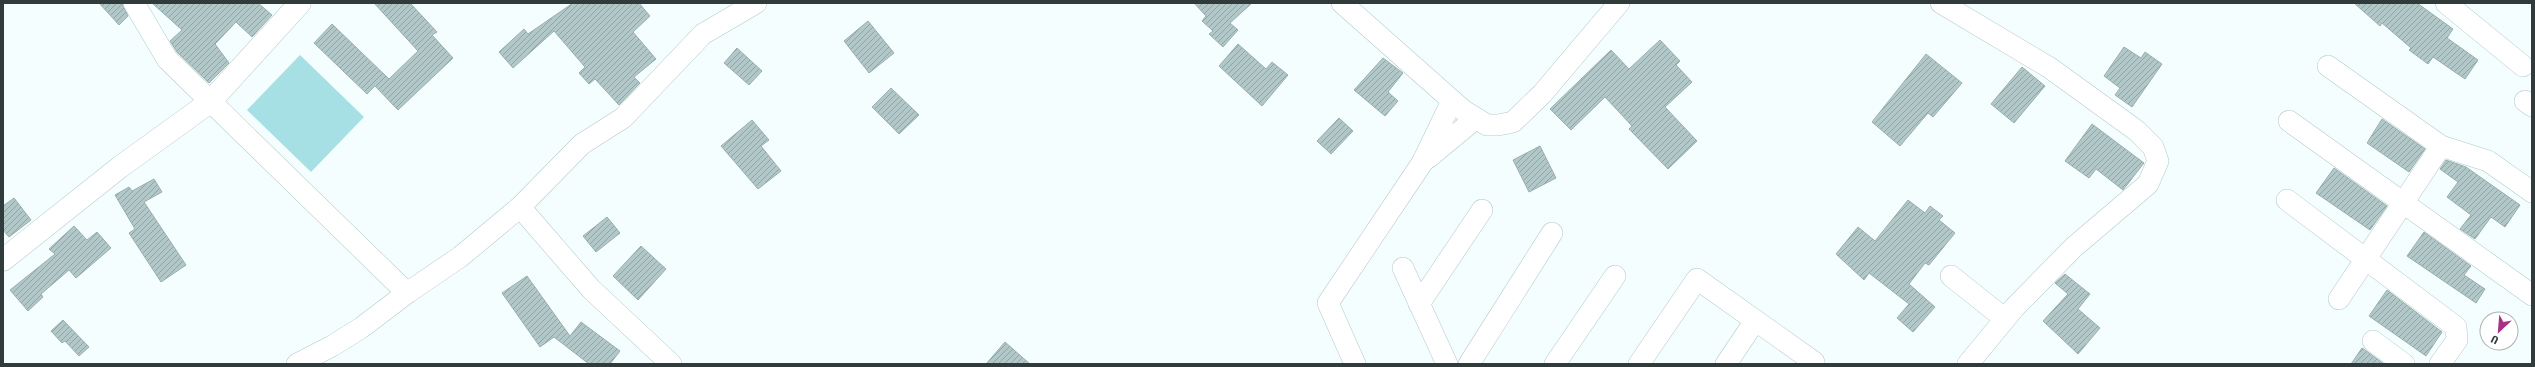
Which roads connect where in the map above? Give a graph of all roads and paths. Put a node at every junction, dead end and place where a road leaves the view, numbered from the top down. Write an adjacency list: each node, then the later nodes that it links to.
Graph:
1 (134, 3): 11 (street)
2 (300, 3): 11 (street)
3 (756, 3): 19 (street)
4 (1342, 3): 10 (street)
5 (1619, 3): 12 (street)
6 (1941, 3): 31 (street)
7 (2446, 3): 9 (street)
8 (2328, 66): 14 (street)
9 (2524, 66)
10 (1452, 101): 12 (street); 15 (street)
11 (210, 102): 23 (street); 27 (street)
12 (1475, 119): 15 (street)
13 (2289, 120): 18 (street)
14 (2441, 146): 16 (street); 18 (street)
15 (1422, 163): 36 (street)
16 (2532, 192)
17 (2287, 200): 22 (street)
18 (2403, 203): 22 (street); 28 (street)
19 (520, 207): 27 (street); 35 (street)
20 (1482, 210): 30 (street)
21 (1552, 233): 38 (street)
22 (2368, 259): 29 (street); 45 (street)
23 (3, 260)
24 (1403, 268): 30 (street)
25 (1615, 276): 39 (street)
26 (1951, 276): 31 (street)
27 (407, 293): 34 (street)
28 (2532, 295)
29 (2339, 299)
30 (1419, 304): 37 (street)
31 (2005, 319): 43 (street)
32 (1755, 321): 40 (street); 41 (street); 42 (street)
33 (2373, 341): 44 (street)
34 (297, 364)
35 (671, 364)
36 (1355, 364)
37 (1447, 364)
38 (1469, 364)
39 (1555, 364)
40 (1639, 364)
41 (1726, 364)
42 (1813, 364)
43 (1968, 364)
44 (2404, 364)
45 (2440, 364)

